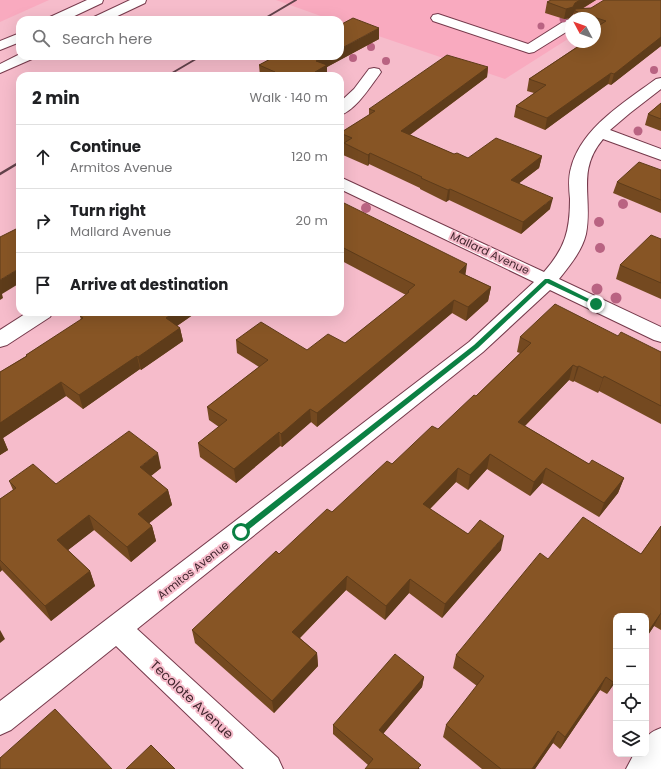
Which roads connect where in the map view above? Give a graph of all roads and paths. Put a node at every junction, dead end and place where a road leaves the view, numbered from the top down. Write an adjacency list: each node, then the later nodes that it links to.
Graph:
1 (97, 0): 3 (main road)
2 (140, 0): 4 (main road)
3 (63, 16)
4 (108, 16)
5 (438, 18): 6 (main road)
6 (565, 27)
7 (16, 39): 8 (main road)
8 (0, 46)
9 (19, 60): 10 (main road)
10 (0, 69)
11 (374, 72): 13 (main road)
12 (661, 82): 14 (main road, Armitos Avenue)
13 (344, 106)
14 (600, 132): 15 (main road); 17 (main road, Armitos Avenue)
15 (661, 155)
16 (344, 184): 17 (main road, Mallard Avenue)
17 (547, 280): 19 (main road, Mallard Avenue); 21 (main road, Armitos Avenue)
18 (37, 316): 20 (main road)
19 (661, 335)
20 (0, 340)
21 (117, 629): 22 (main road, Armitos Avenue); 24 (main road, Tecolote Avenue)
22 (0, 720)
23 (661, 743): 25 (main road)
24 (266, 769)
25 (642, 769)

